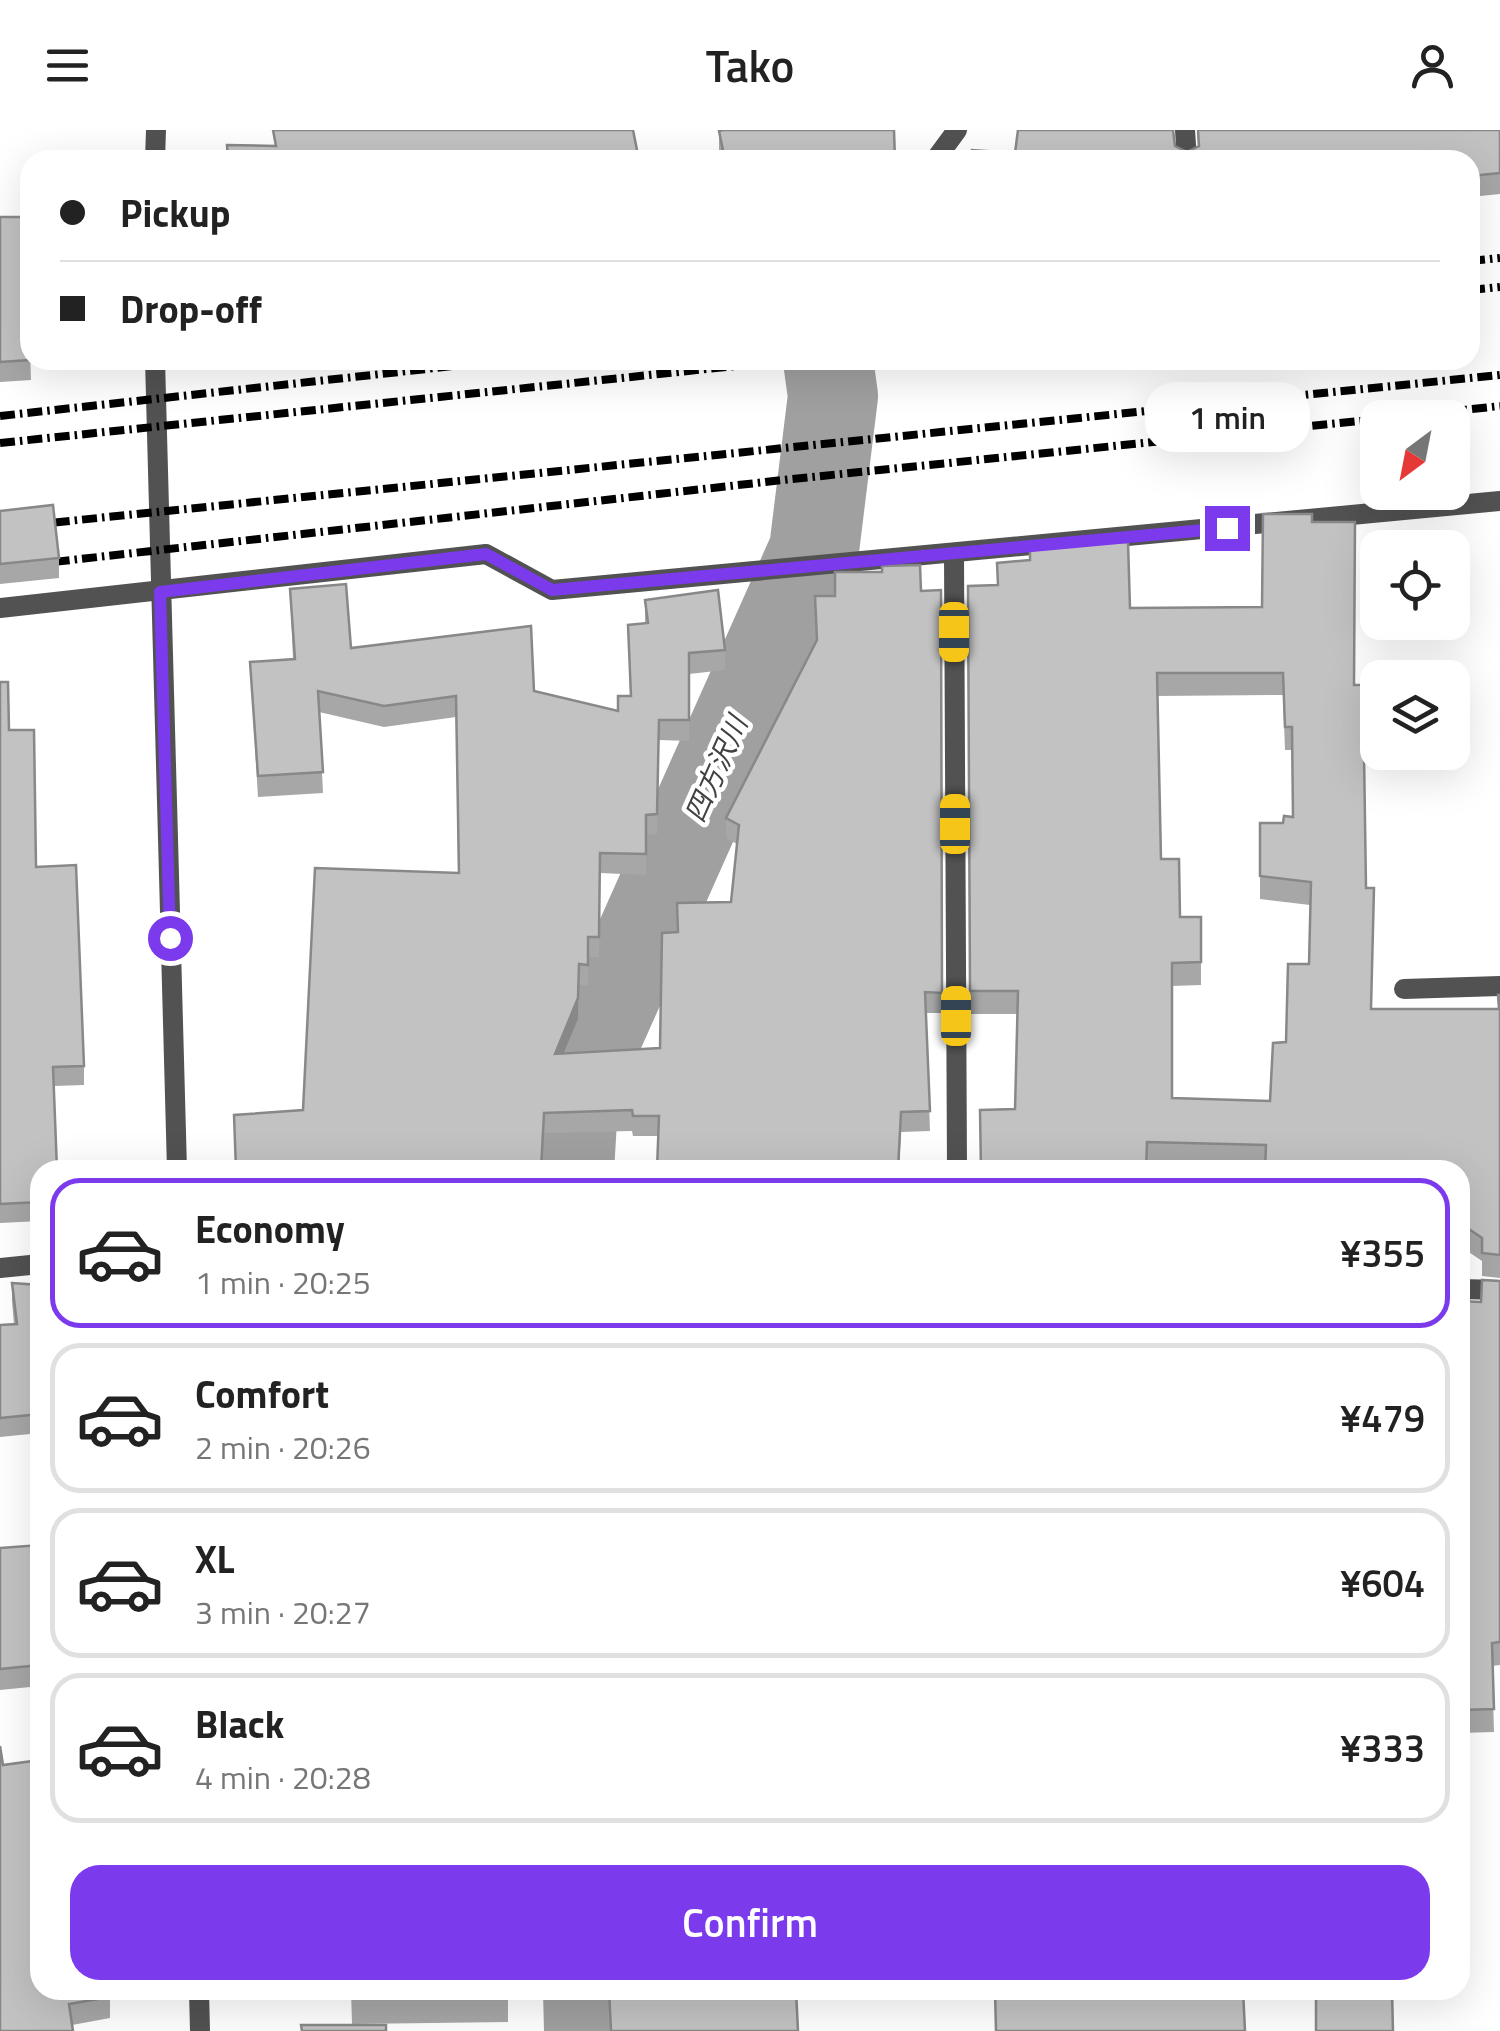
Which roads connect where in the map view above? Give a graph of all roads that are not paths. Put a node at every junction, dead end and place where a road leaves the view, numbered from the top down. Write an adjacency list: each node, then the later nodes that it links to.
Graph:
1 (155, 370): 4 (street)
2 (1500, 502): 3 (street)
3 (954, 555): 4 (street); 9 (street)
4 (160, 592): 5 (street); 8 (street)
5 (0, 608)
6 (1500, 986): 7 (street)
7 (1404, 989)
8 (177, 1160)
9 (956, 1160)
10 (30, 1265): 11 (street)
11 (0, 1268)
12 (1470, 1289): 13 (street)
13 (1500, 1290)
14 (199, 2000): 15 (street)
15 (200, 2031)

